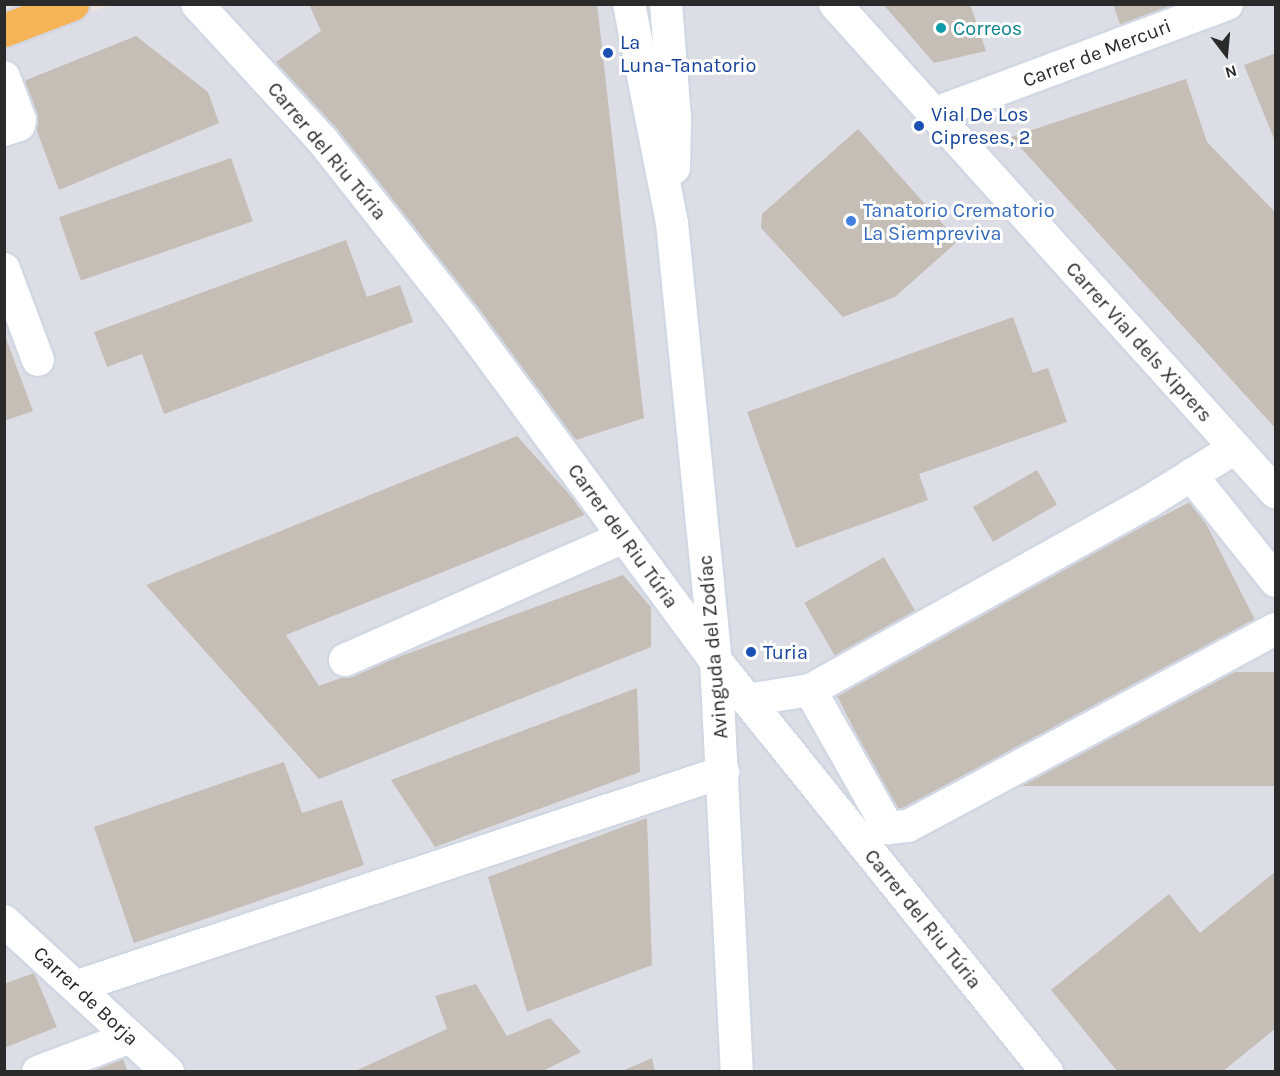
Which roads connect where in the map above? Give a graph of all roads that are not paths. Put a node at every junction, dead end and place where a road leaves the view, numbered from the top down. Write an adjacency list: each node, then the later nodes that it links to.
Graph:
1 (72, 4): 7 (main road)
2 (197, 4): 17 (street, Carrer del Riu Túria)
3 (629, 4): 11 (street, Avinguda del Zodíac)
4 (666, 4): 11 (street, Avinguda del Zodíac)
5 (834, 4): 9 (street, Carrer Vial dels Xiprers)
6 (1227, 4): 9 (street, Carrer de Mercuri)
7 (4, 30)
8 (6, 83): 10 (street)
9 (933, 114): 14 (street, Carrer Vial dels Xiprers)
10 (4, 130)
11 (672, 223): 21 (street, Avinguda del Zodíac)
12 (4, 269): 13 (street)
13 (38, 360)
14 (1235, 448): 15 (street); 16 (street, Carrer Vial dels Xiprers)
15 (1191, 475): 18 (street); 22 (street)
16 (1275, 493)
17 (624, 537): 20 (street); 21 (street, Carrer del Riu Túria)
18 (1275, 581)
19 (1275, 628): 22 (street)
20 (345, 660)
21 (716, 661): 23 (street, Carrer del Riu Túria); 24 (street, Avinguda del Zodíac)
22 (810, 690): 23 (street)
23 (747, 700): 31 (street, Carrer del Riu Túria)
24 (723, 772): 26 (street); 30 (street, Avinguda del Zodíac)
25 (4, 921): 26 (street, Carrer de Borja)
26 (78, 986): 27 (street, Carrer de Borja)
27 (130, 1037): 28 (street); 29 (street, Carrer de Borja)
28 (38, 1071)
29 (168, 1071)
30 (737, 1071)
31 (1047, 1071)

